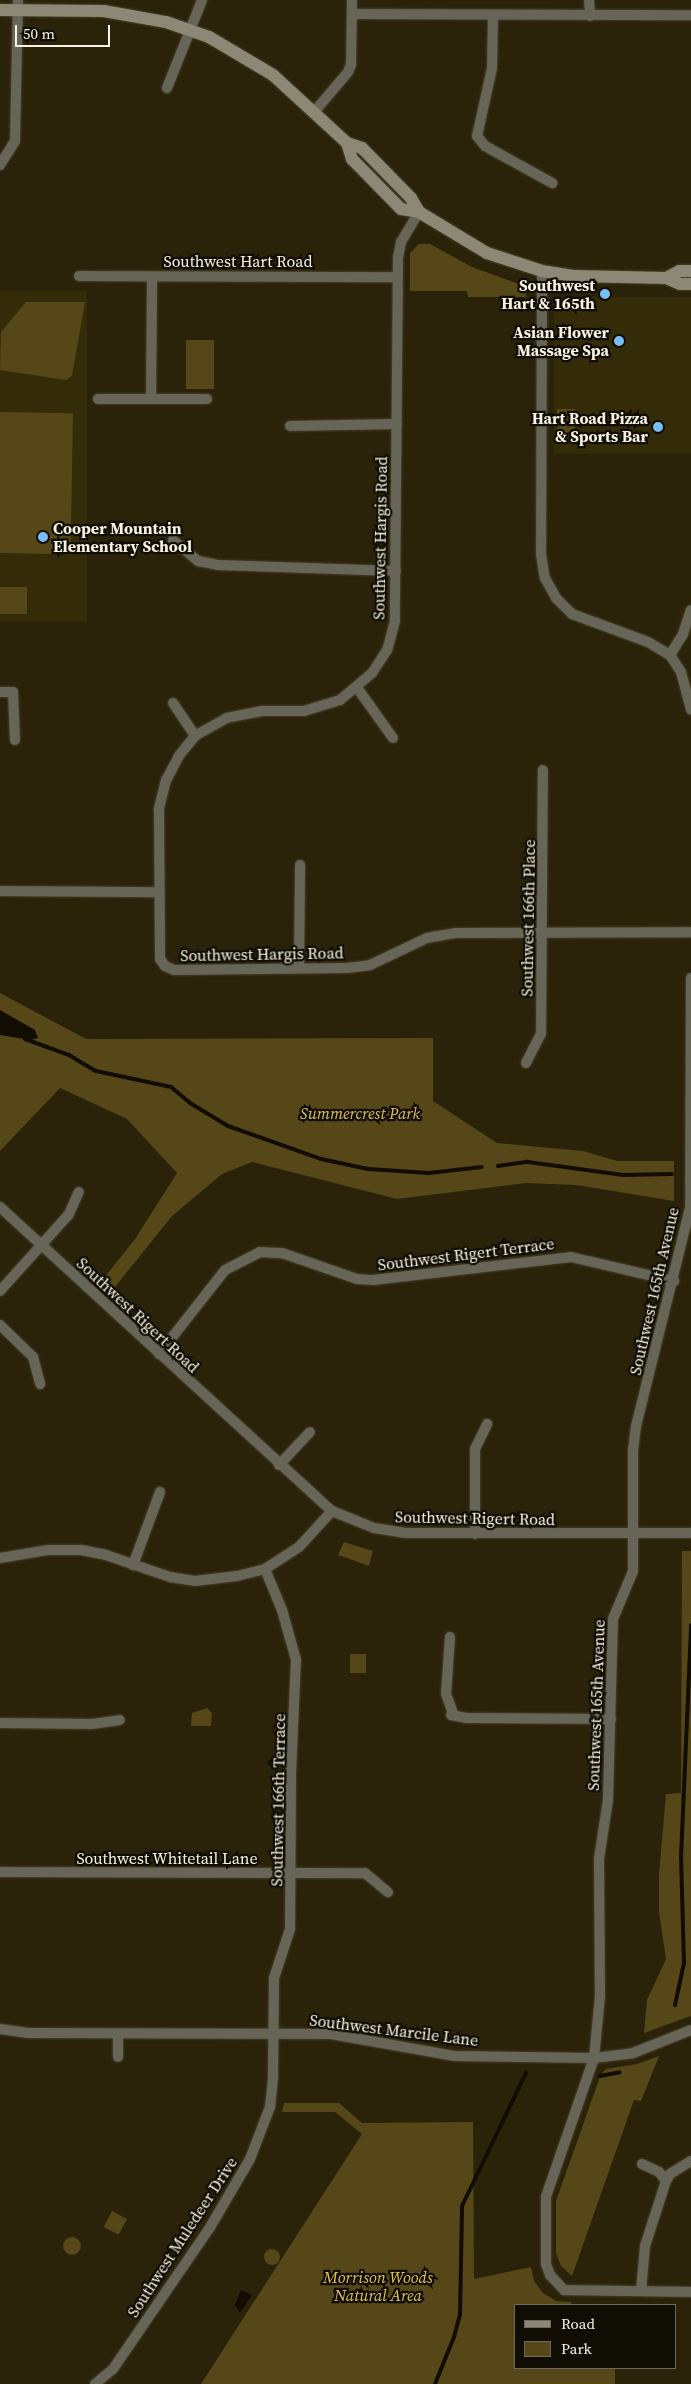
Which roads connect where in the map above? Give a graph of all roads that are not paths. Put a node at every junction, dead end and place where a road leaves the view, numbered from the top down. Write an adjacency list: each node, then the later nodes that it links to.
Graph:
1 (202, 0): 10 (street)
2 (352, 0): 6 (street)
3 (590, 0): 9 (street)
4 (18, 5): 5 (main road); 10 (main road); 13 (street)
5 (0, 10)
6 (352, 14): 8 (street); 12 (street)
7 (691, 15): 9 (street)
8 (493, 16): 9 (street); 14 (street)
9 (590, 16)
10 (192, 30): 11 (street); 12 (main road)
11 (167, 88)
12 (314, 112): 15 (main road)
13 (0, 165)
14 (552, 183)
15 (419, 212): 16 (main road); 20 (street, Southwest Hargis Road)
16 (542, 271): 21 (main road); 31 (street)
17 (691, 271): 21 (main road)
18 (79, 276): 19 (street, Southwest Hart Road)
19 (152, 277): 20 (street, Southwest Hart Road); 24 (street)
20 (397, 277): 26 (street, Southwest Hargis Road)
21 (666, 278): 22 (main road)
22 (691, 284)
23 (98, 399): 24 (street)
24 (151, 399): 25 (street)
25 (207, 399)
26 (397, 424): 27 (street); 29 (street, Southwest Hargis Road)
27 (290, 426)
28 (173, 540): 29 (street)
29 (396, 571): 32 (street, Southwest Hargis Road)
30 (691, 610): 31 (street)
31 (670, 655): 35 (street)
32 (358, 689): 36 (street, Southwest Hargis Road); 37 (street)
33 (0, 692): 38 (street)
34 (173, 703): 36 (street)
35 (691, 710)
36 (196, 736): 42 (street, Southwest Hargis Road)
37 (394, 738)
38 (15, 740)
39 (543, 770): 43 (street, Southwest 166th Place)
40 (300, 865): 45 (street)
41 (0, 891): 42 (street)
42 (158, 892): 45 (street, Southwest Hargis Road)
43 (544, 932): 44 (street, Southwest Hargis Road); 45 (street, Southwest Hargis Road); 47 (street, Southwest 166th Place)
44 (691, 932)
45 (299, 968)
46 (691, 978): 51 (street, Southwest 165th Avenue)
47 (526, 1063)
48 (80, 1192): 50 (street)
49 (0, 1207): 50 (street, Southwest Rigert Road)
50 (41, 1246): 52 (street); 54 (street, Southwest Rigert Road)
51 (674, 1281): 54 (street, Southwest Rigert Terrace); 63 (street, Southwest 165th Avenue)
52 (0, 1291)
53 (0, 1325): 55 (street)
54 (159, 1354): 58 (street, Southwest Rigert Road)
55 (40, 1384)
56 (487, 1424): 62 (street)
57 (310, 1432): 58 (street)
58 (279, 1465): 60 (street, Southwest Rigert Road)
59 (160, 1492): 65 (street)
60 (332, 1511): 62 (street, Southwest Rigert Road); 66 (street)
61 (691, 1533): 63 (street, Southwest Rigert Road)
62 (475, 1534): 63 (street, Southwest Rigert Road)
63 (633, 1535): 68 (street, Southwest 165th Avenue)
64 (0, 1558): 65 (street)
65 (133, 1565): 66 (street)
66 (265, 1569): 72 (street, Southwest 166th Terrace)
67 (450, 1637): 68 (street)
68 (611, 1719): 79 (street, Southwest 165th Avenue)
69 (120, 1720): 70 (street)
70 (0, 1723)
71 (0, 1872): 72 (street, Southwest Whitetail Lane)
72 (291, 1873): 73 (street, Southwest Whitetail Lane); 77 (street, Southwest 166th Terrace)
73 (388, 1892)
74 (0, 2029): 76 (street, Southwest Marcile Lane)
75 (691, 2030): 79 (street, Southwest Marcile Lane)
76 (118, 2034): 77 (street, Southwest Marcile Lane); 78 (street)
77 (271, 2034): 79 (street, Southwest Marcile Lane); 85 (street, Southwest Muledeer Drive)
78 (118, 2058)
79 (594, 2058): 83 (street, Southwest 165th Avenue)
80 (691, 2161): 82 (street)
81 (642, 2164): 82 (street)
82 (666, 2181): 83 (street)
83 (641, 2291): 84 (street)
84 (691, 2292)
85 (96, 2384)

